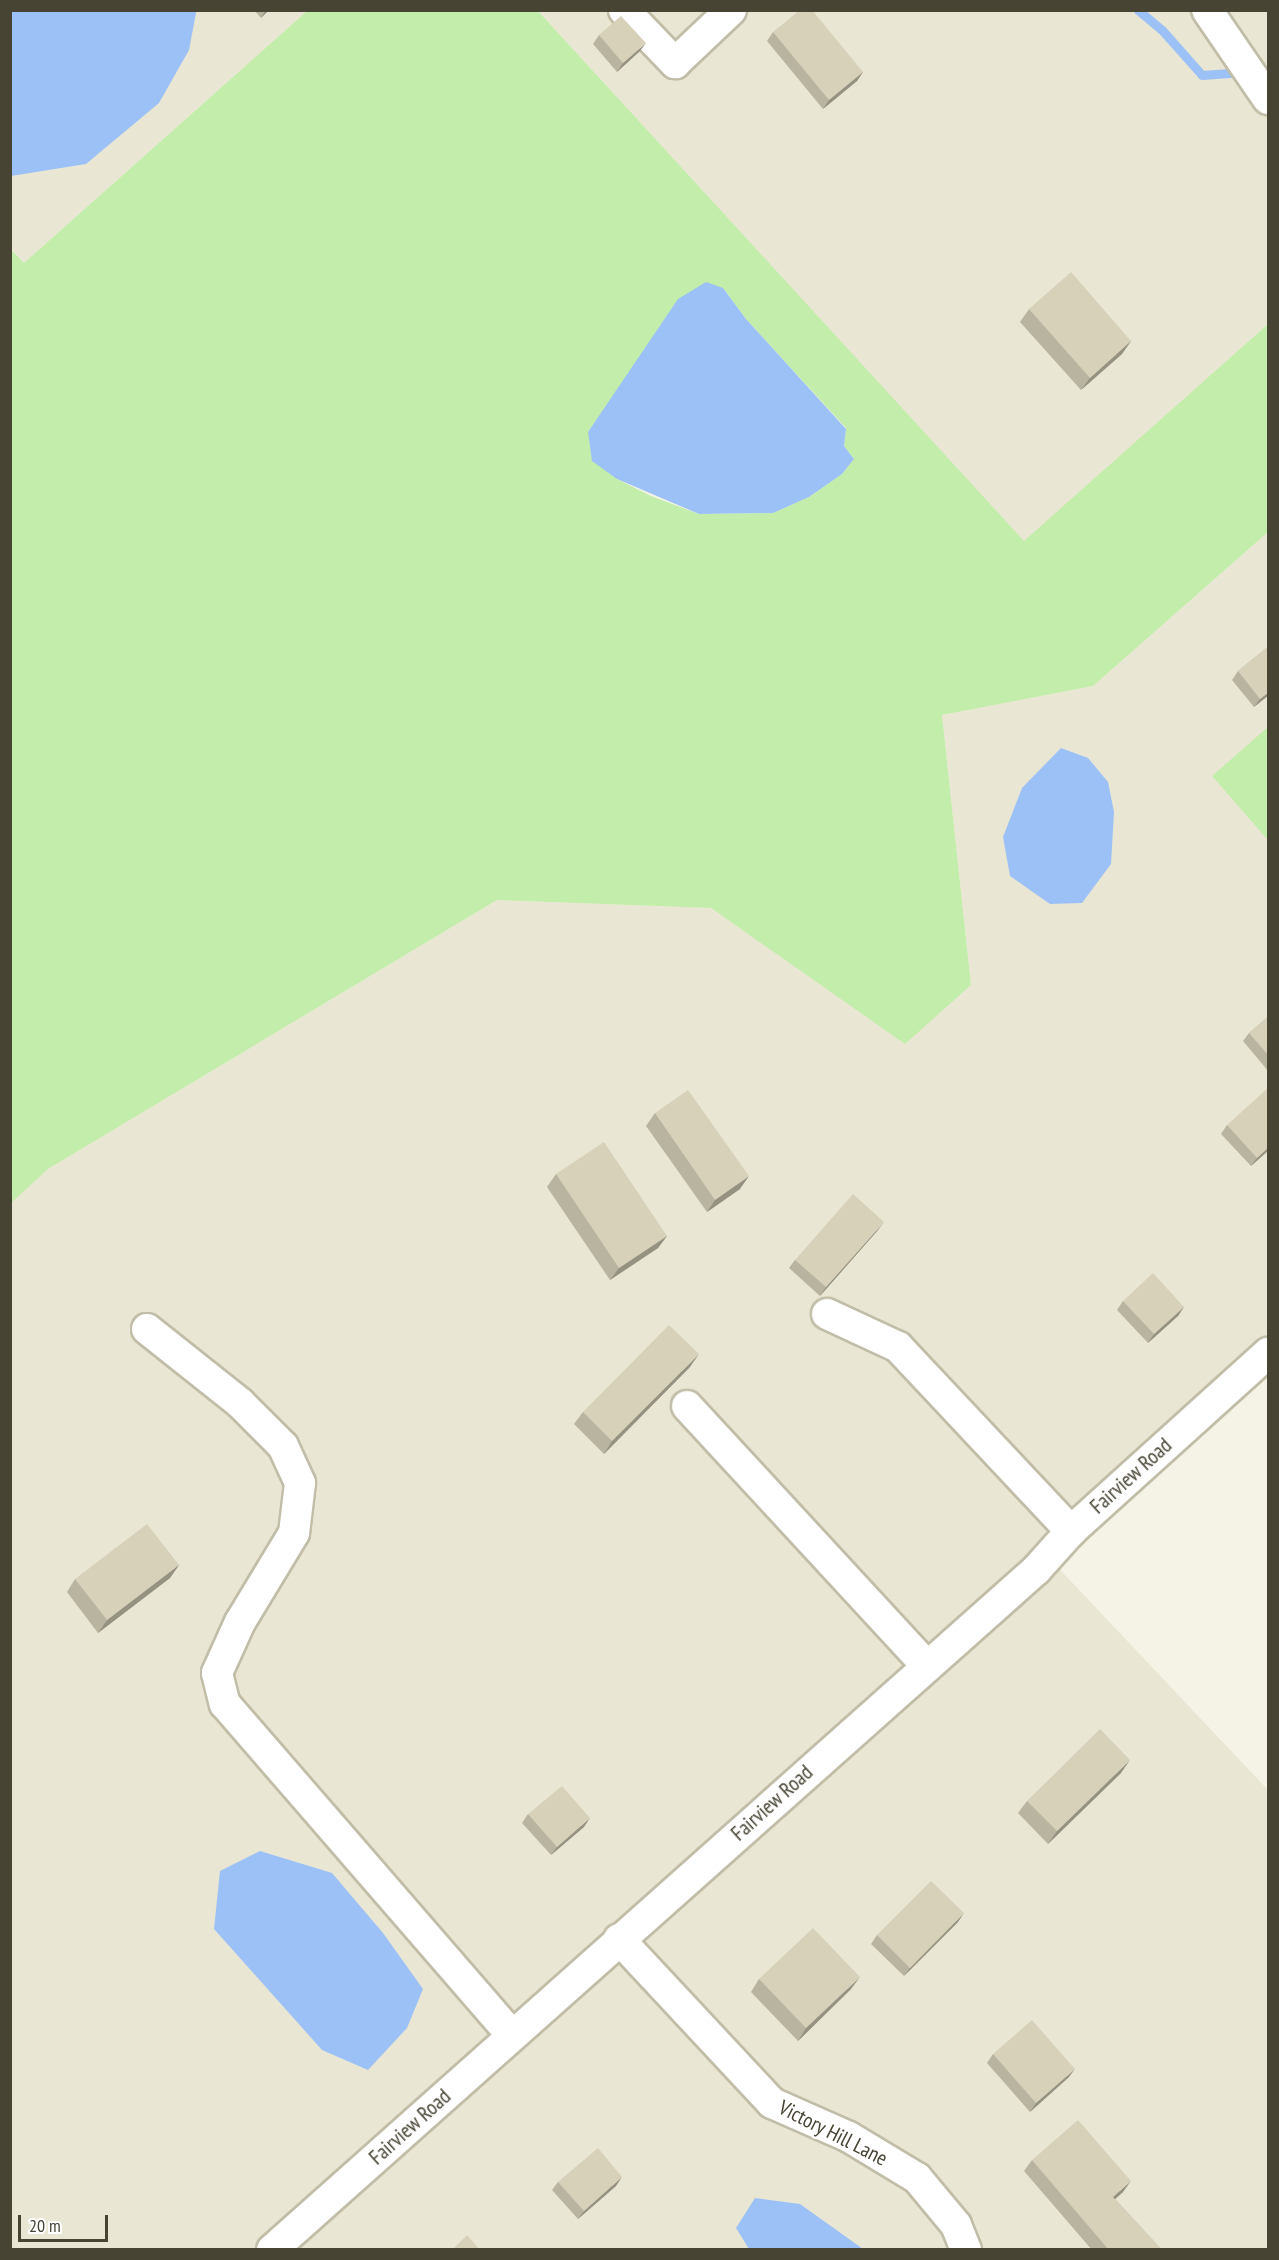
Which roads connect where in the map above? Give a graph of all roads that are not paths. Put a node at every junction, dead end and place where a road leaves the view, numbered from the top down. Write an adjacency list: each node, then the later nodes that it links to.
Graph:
1 (624, 10): 2 (street)
2 (731, 10)
3 (1208, 10): 4 (street)
4 (1269, 99)
5 (827, 1314): 9 (street)
6 (147, 1329): 12 (street)
7 (1269, 1353): 9 (street, Fairview Road)
8 (687, 1406): 10 (street)
9 (1071, 1531): 10 (street, Fairview Road)
10 (927, 1666): 11 (street, Fairview Road)
11 (619, 1939): 12 (street, Fairview Road); 14 (street, Victory Hill Lane)
12 (512, 2035): 13 (street, Fairview Road)
13 (272, 2250)
14 (966, 2250)

